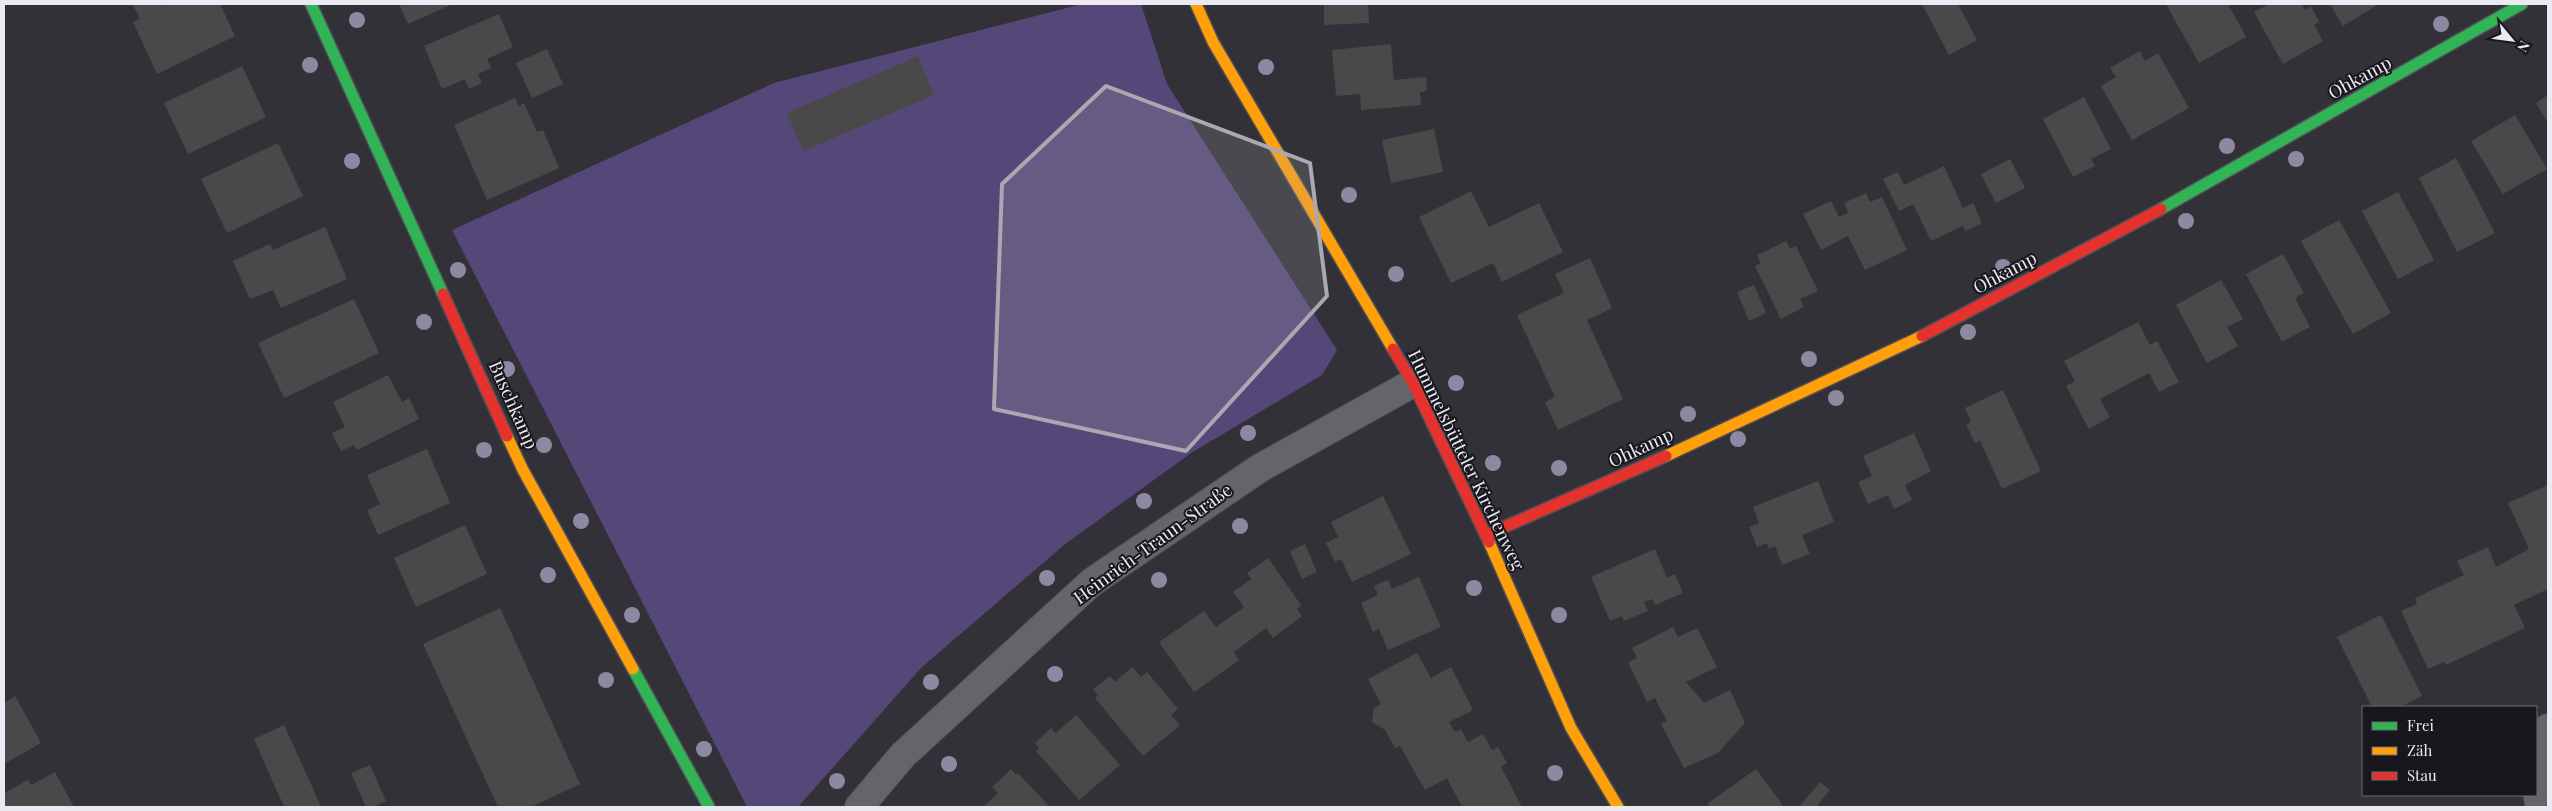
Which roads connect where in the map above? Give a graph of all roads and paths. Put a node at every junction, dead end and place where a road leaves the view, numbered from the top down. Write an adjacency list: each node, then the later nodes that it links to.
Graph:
1 (311, 4): 7 (street, Buschkamp)
2 (1196, 4): 4 (street, Hummelsbütteler Kirchenweg)
3 (2522, 4): 5 (street, Ohkamp)
4 (1413, 383): 5 (street, Hummelsbütteler Kirchenweg); 8 (street, Heinrich-Traun-Straße)
5 (1486, 535): 9 (street, Hummelsbütteler Kirchenweg)
6 (2548, 728): 10 (street)
7 (709, 807)
8 (859, 807)
9 (1618, 807)
10 (2540, 807)

